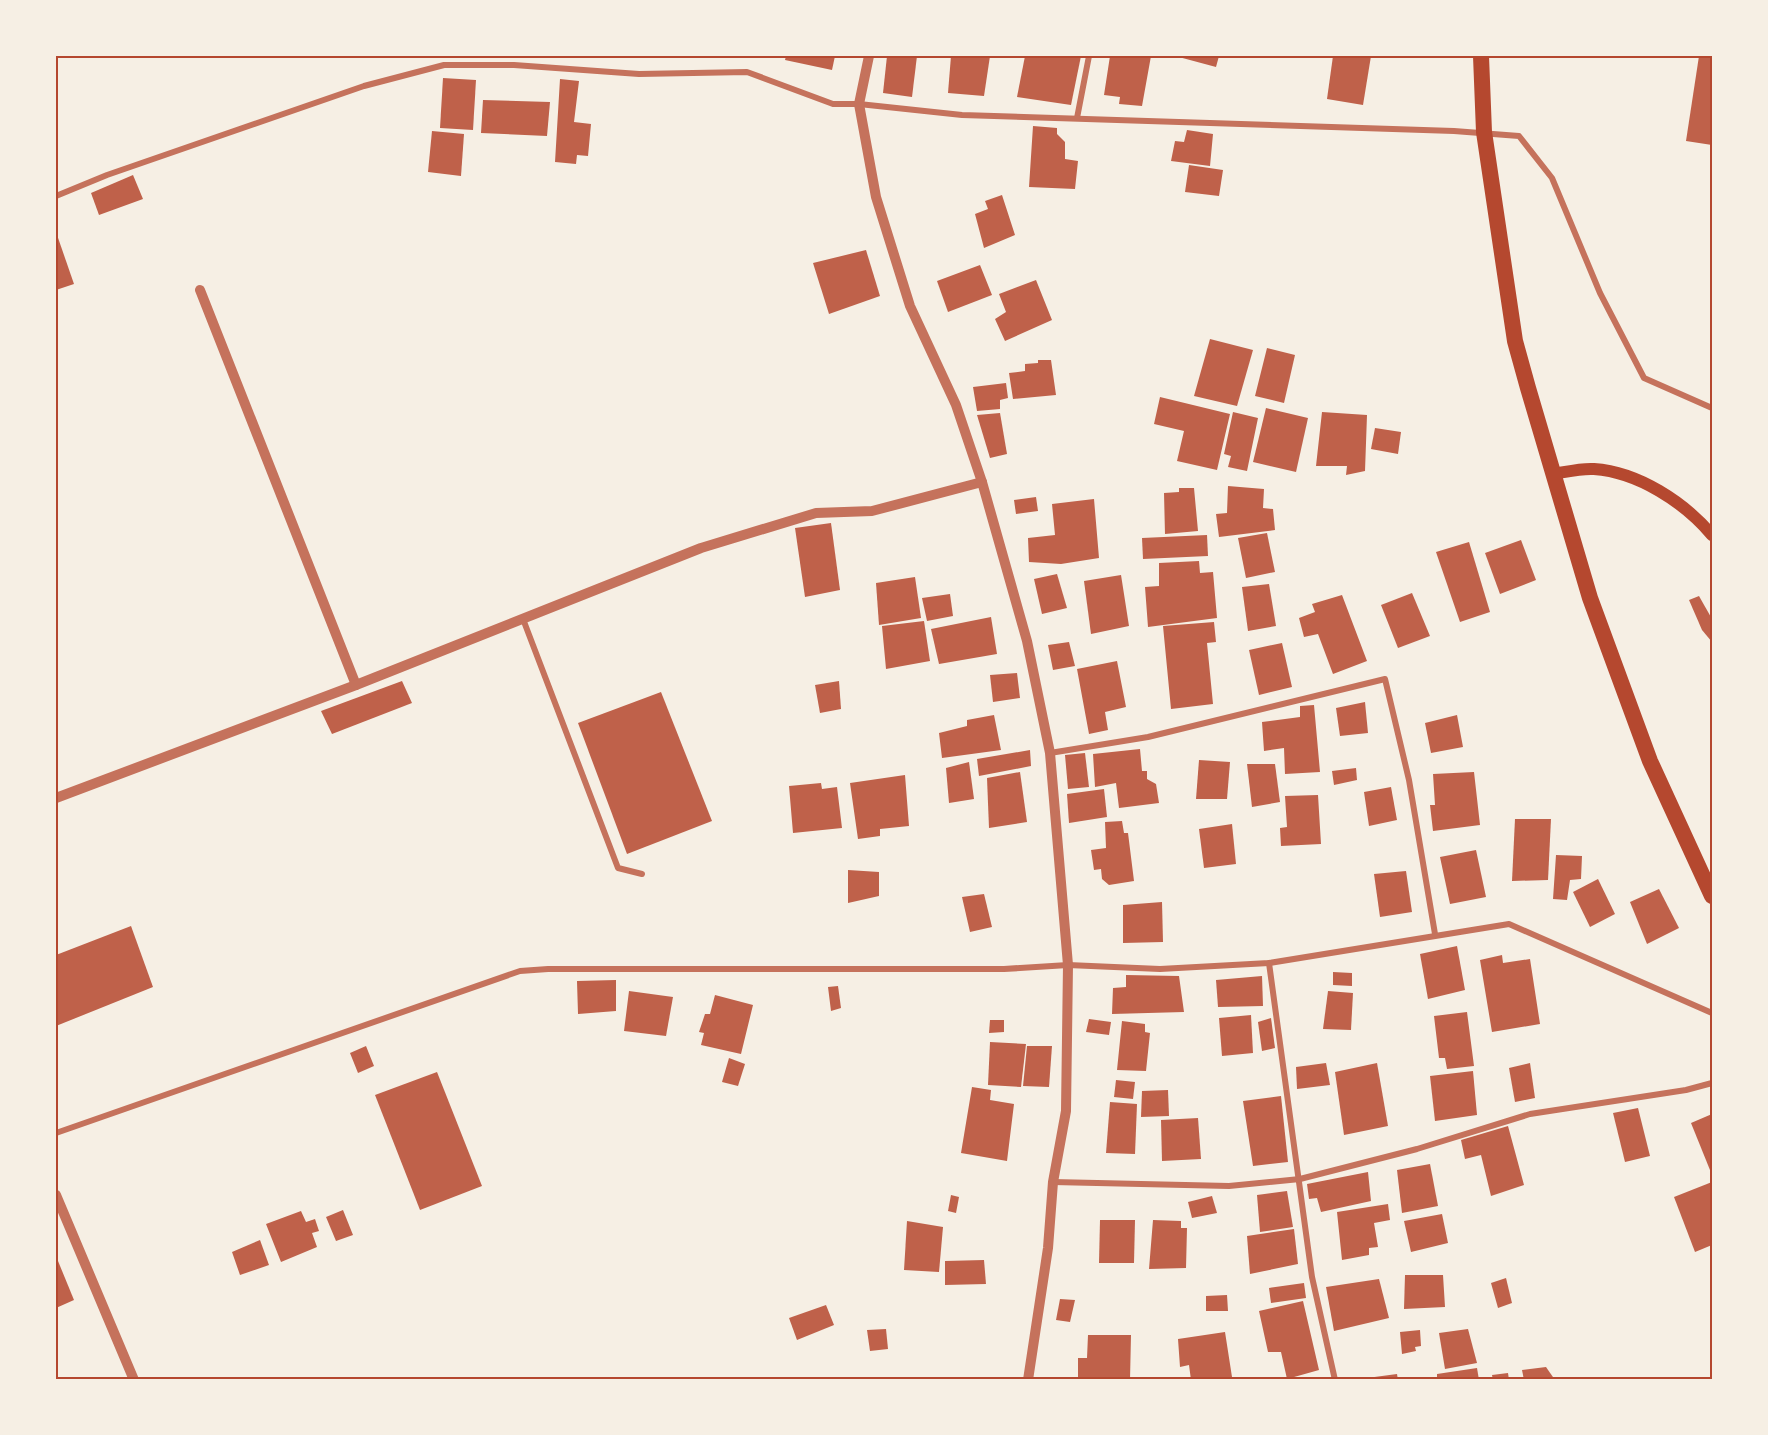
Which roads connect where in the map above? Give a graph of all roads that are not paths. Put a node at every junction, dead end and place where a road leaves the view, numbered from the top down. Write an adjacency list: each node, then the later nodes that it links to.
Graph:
1 (869, 56): 4 (street)
2 (1089, 56): 5 (street)
3 (1481, 56): 6 (highway)
4 (859, 104): 5 (street); 7 (street); 11 (street)
5 (1077, 118): 6 (street)
6 (1484, 132): 9 (street); 10 (highway)
7 (56, 196)
8 (200, 290): 14 (street)
9 (1713, 408)
10 (1553, 474): 12 (main road); 18 (highway)
11 (982, 482): 13 (street); 15 (street)
12 (1713, 535)
13 (523, 619): 14 (street); 17 (street)
14 (356, 685): 16 (street)
15 (1050, 753): 19 (street); 21 (street)
16 (56, 798)
17 (642, 874)
18 (1713, 896)
19 (1435, 934): 20 (street); 22 (street)
20 (1269, 963): 21 (street); 25 (street)
21 (1068, 965): 24 (street); 26 (street)
22 (1713, 1013)
23 (1713, 1083): 25 (street)
24 (56, 1133)
25 (1300, 1179): 26 (street); 30 (street)
26 (1053, 1182): 29 (street)
27 (56, 1194): 28 (street)
28 (134, 1380)
29 (1028, 1380)
30 (1335, 1380)

